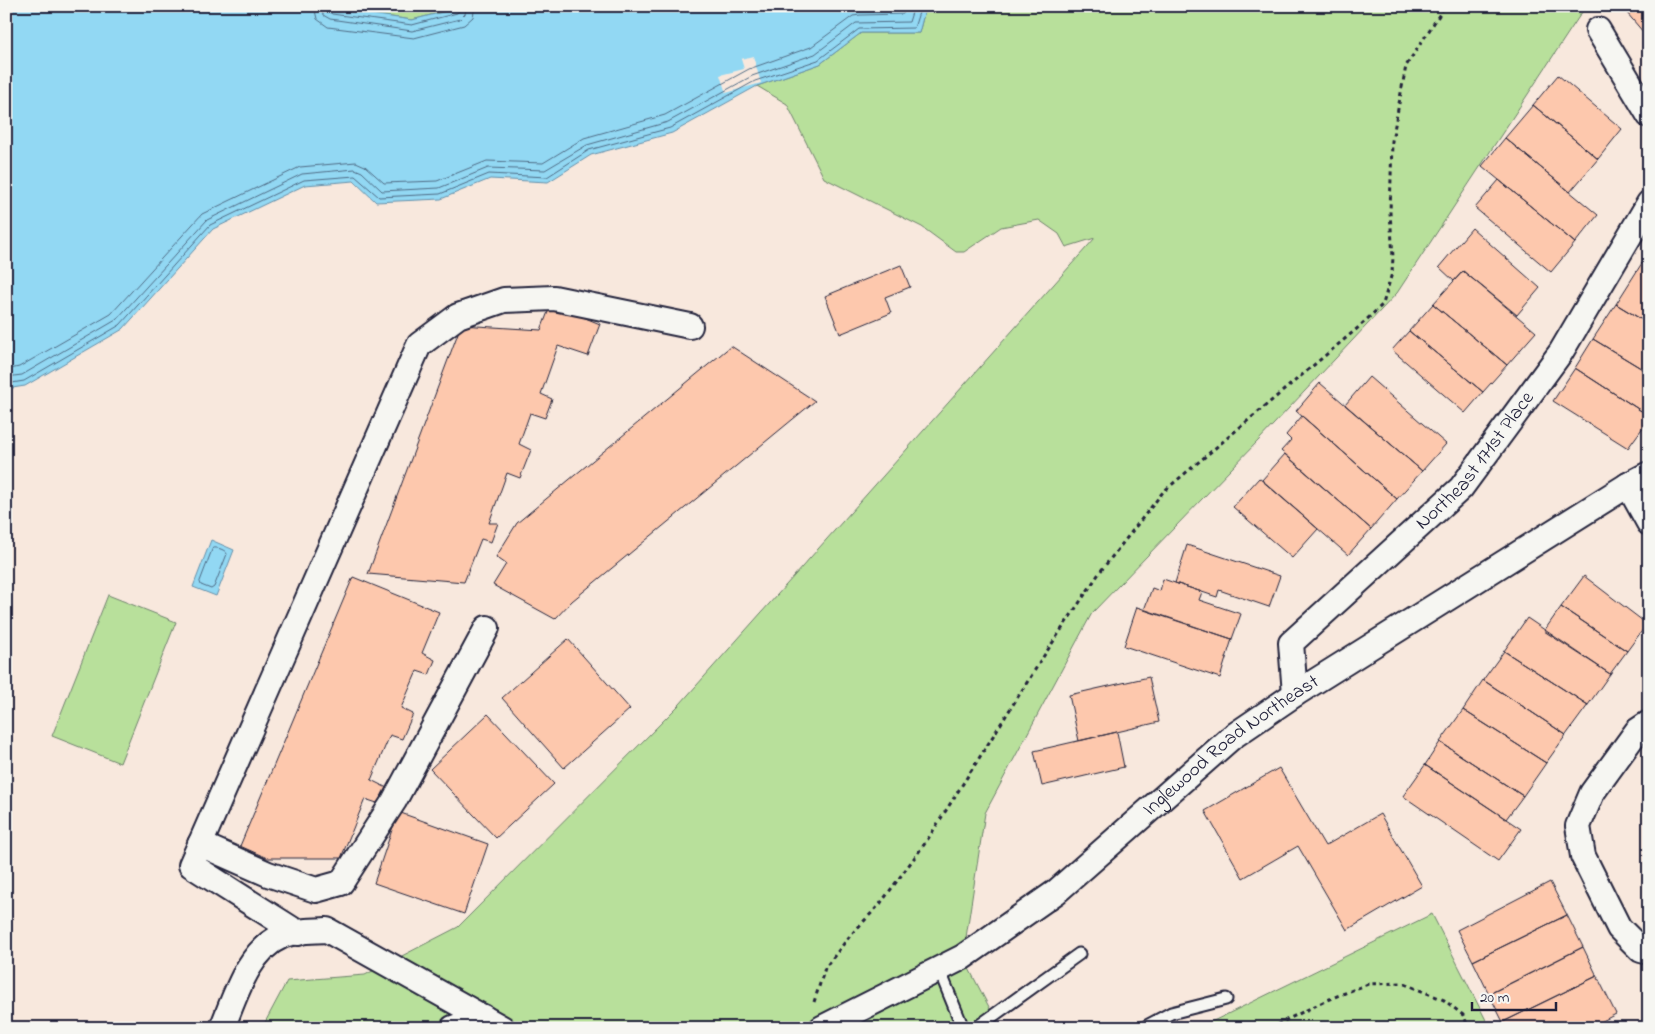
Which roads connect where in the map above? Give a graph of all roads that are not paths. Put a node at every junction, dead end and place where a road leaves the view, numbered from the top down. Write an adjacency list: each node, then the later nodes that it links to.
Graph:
1 (1598, 30): 2 (street)
2 (1649, 115)
3 (1649, 203): 9 (street, Northeast 171st Place)
4 (690, 326): 11 (street)
5 (1649, 474): 6 (street, Inglewood Road Northeast)
6 (1628, 485): 7 (street); 9 (street, Inglewood Road Northeast)
7 (1649, 523)
8 (487, 628): 11 (street)
9 (1295, 694): 15 (street, Inglewood Road Northeast)
10 (1649, 723): 13 (street)
11 (200, 844): 12 (street)
12 (298, 932): 18 (street); 19 (street)
13 (1649, 952)
14 (1079, 954): 22 (lane)
15 (939, 969): 17 (street, Inglewood Road Northeast); 21 (lane)
16 (1226, 999): 23 (lane)
17 (818, 1018)
18 (493, 1023): 20 (street)
19 (222, 1028)
20 (453, 1028)
21 (964, 1028)
22 (976, 1028)
23 (1143, 1028)

